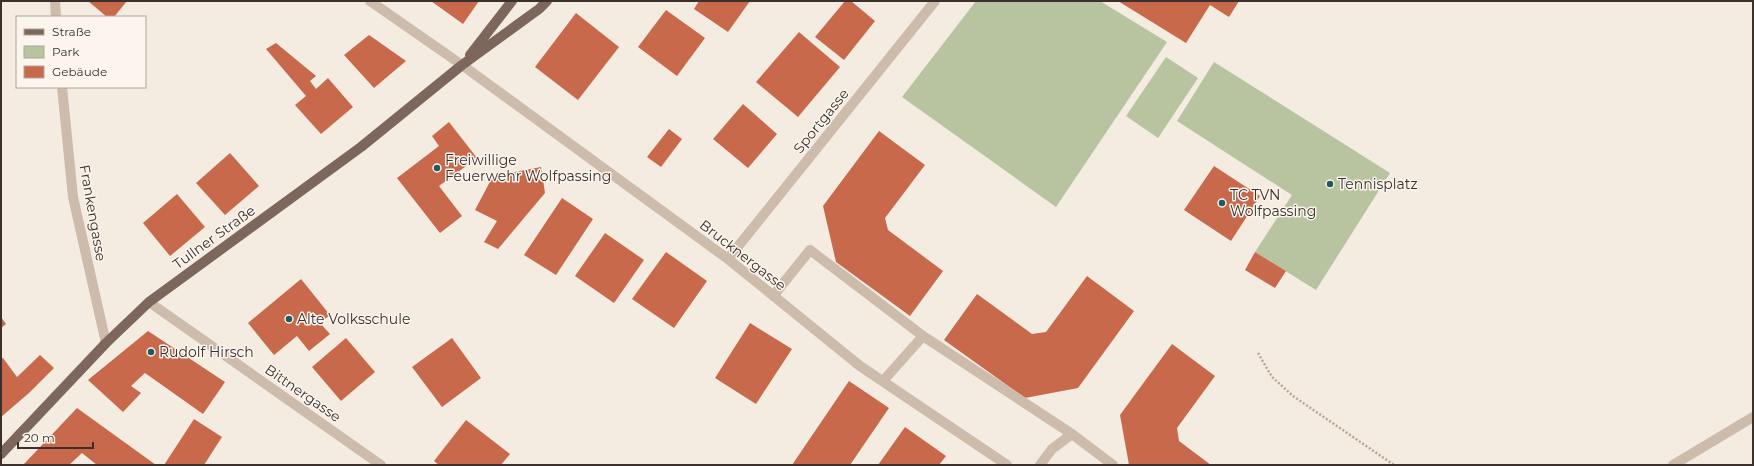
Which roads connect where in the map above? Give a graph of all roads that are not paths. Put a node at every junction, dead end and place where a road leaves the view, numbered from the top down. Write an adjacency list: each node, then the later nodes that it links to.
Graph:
1 (55, 1): 6 (street)
2 (370, 1): 7 (street, Brucknergasse)
3 (512, 1): 7 (main road, Tullner Straße)
4 (547, 1): 7 (main road, Tullner Straße)
5 (935, 1): 9 (street, Sportgasse)
6 (56, 16)
7 (462, 65): 9 (street, Brucknergasse); 11 (main road, Tullner Straße)
8 (62, 88): 13 (street, Frankengasse)
9 (728, 259): 10 (street, Brucknergasse)
10 (773, 296): 12 (street); 14 (street, Brucknergasse)
11 (149, 302): 13 (main road, Tullner Straße); 18 (street, Bittnergasse)
12 (923, 336): 14 (street); 16 (street)
13 (106, 343): 17 (main road, Tullner Straße)
14 (883, 381): 19 (street, Brucknergasse)
15 (1753, 417): 22 (street)
16 (1072, 434): 20 (street); 21 (street)
17 (1, 454)
18 (381, 465)
19 (1007, 465)
20 (1040, 465)
21 (1113, 465)
22 (1672, 465)

